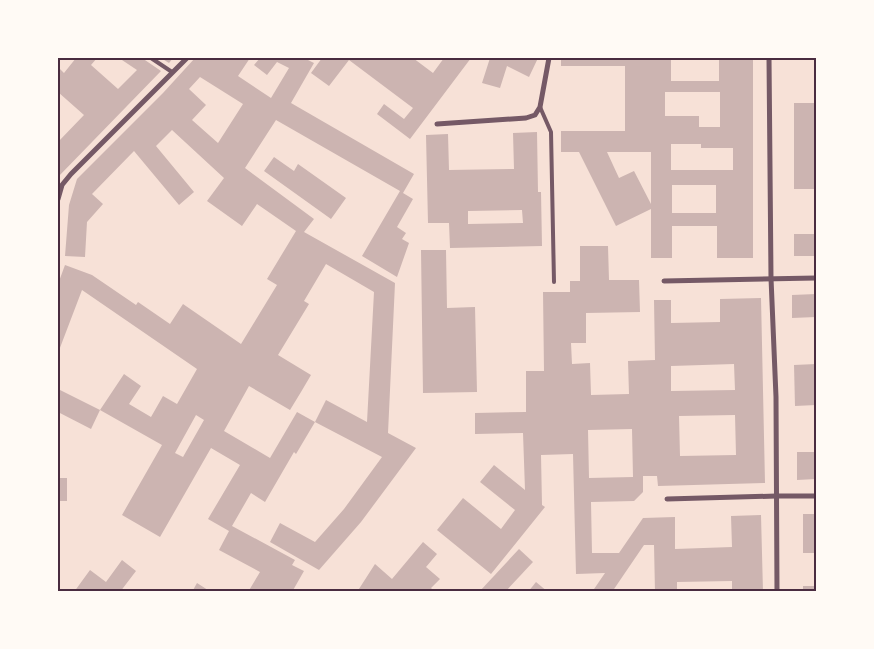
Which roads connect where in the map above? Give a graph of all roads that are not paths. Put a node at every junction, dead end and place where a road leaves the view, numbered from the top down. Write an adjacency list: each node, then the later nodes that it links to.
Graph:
1 (151, 58): 5 (lane)
2 (187, 58): 5 (street)
3 (548, 58): 6 (street)
4 (769, 58): 9 (street)
5 (172, 72): 8 (street)
6 (540, 107): 7 (street); 12 (lane)
7 (436, 124)
8 (58, 199)
9 (771, 278): 10 (street); 11 (street); 13 (street)
10 (816, 278)
11 (664, 281)
12 (554, 282)
13 (776, 496): 14 (street); 15 (street); 16 (street)
14 (816, 496)
15 (667, 499)
16 (777, 592)

